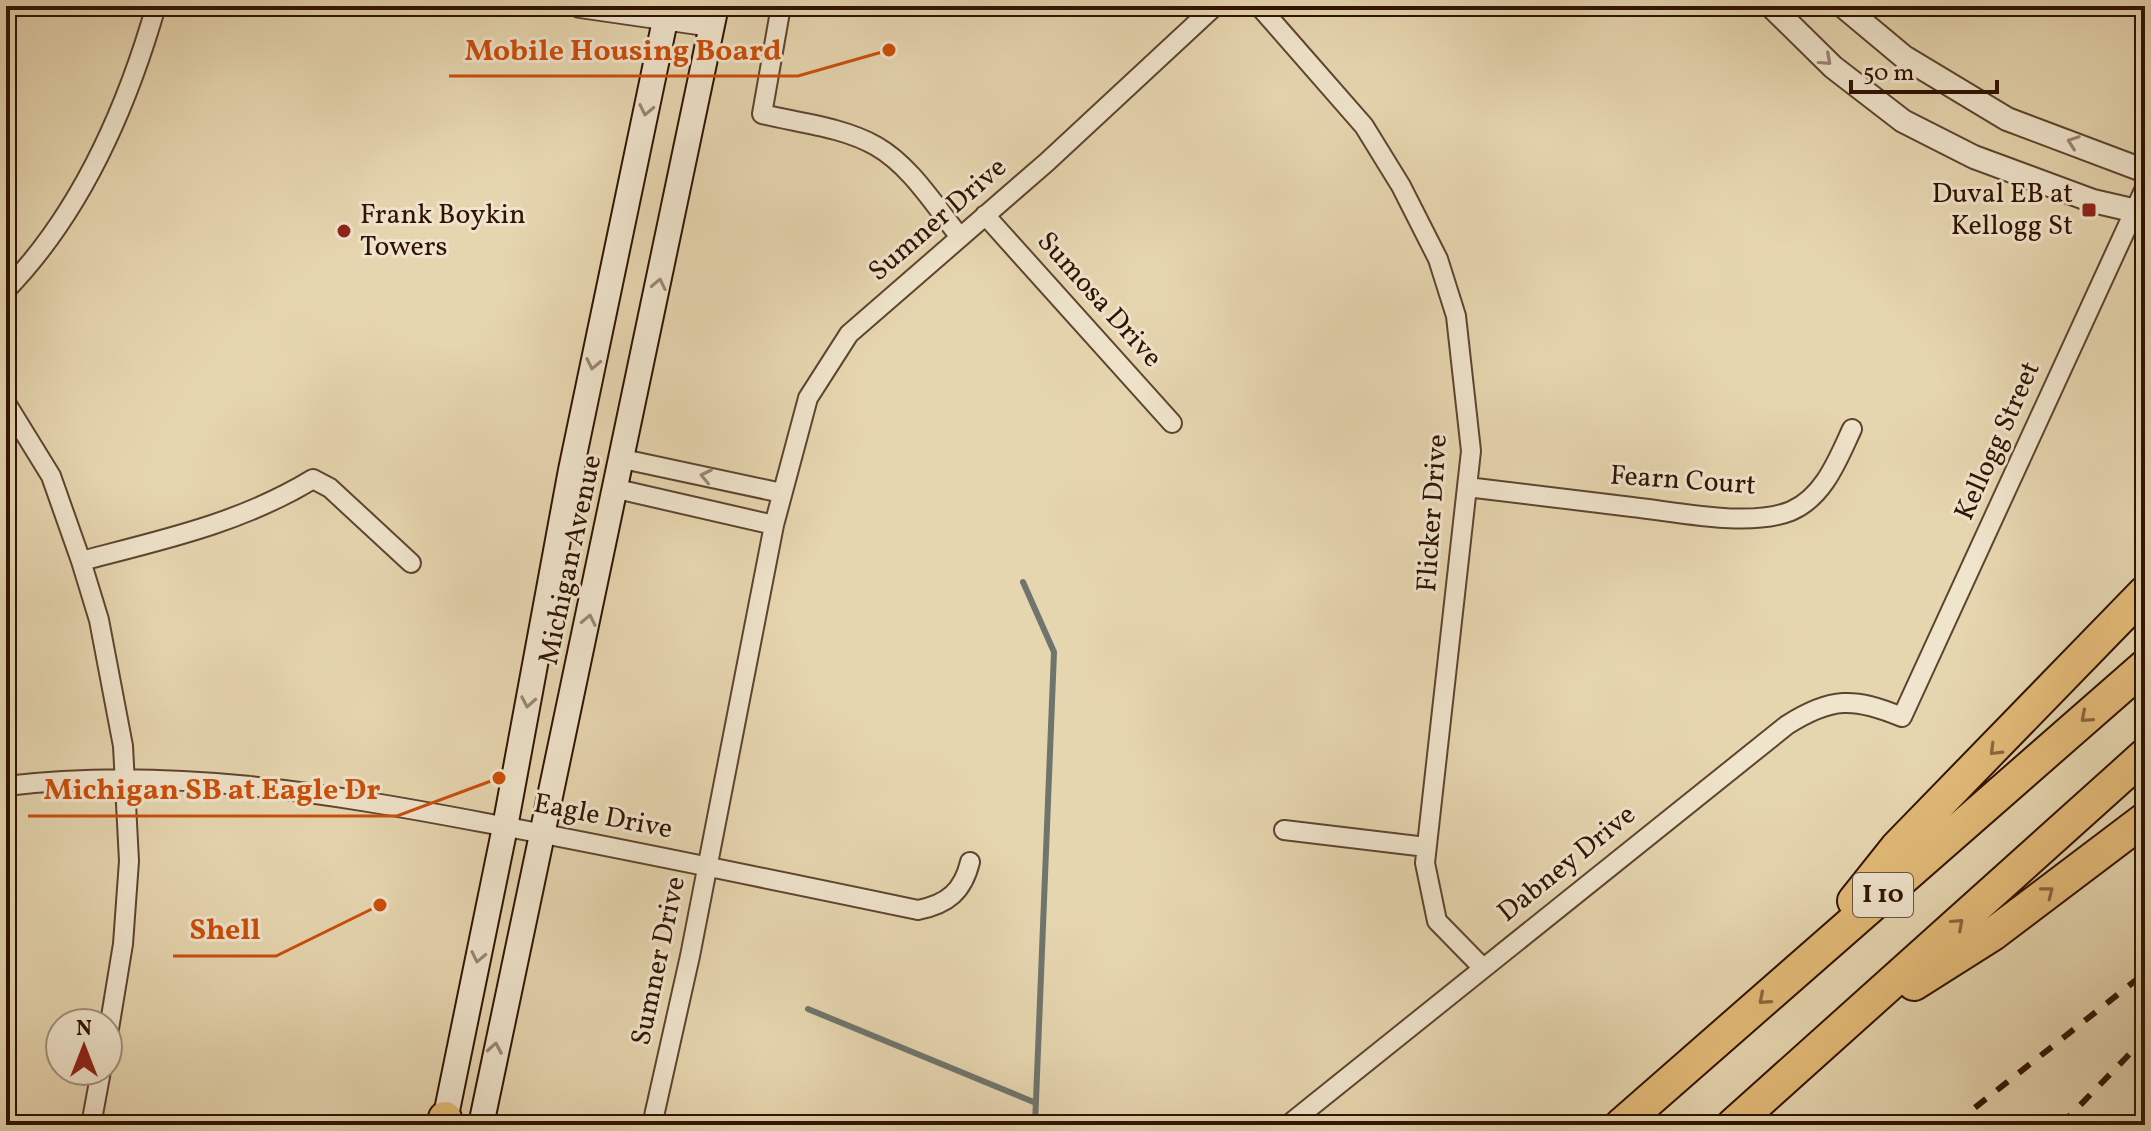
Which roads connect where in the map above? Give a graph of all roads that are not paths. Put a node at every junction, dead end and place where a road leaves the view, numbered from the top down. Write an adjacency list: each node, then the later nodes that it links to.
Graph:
1 (156, 6): 15 (street)
2 (580, 6): 8 (street)
3 (781, 6): 14 (street)
4 (1215, 6): 13 (street, Sumner Drive)
5 (1259, 6): 20 (street, Flicker Drive)
6 (1771, 6): 12 (street, one-way to 12)
7 (1843, 6): 10 (street, one-way to 7)
8 (667, 11): 9 (street); 33 (main road, Michigan Avenue, one-way to 33)
9 (714, 15): 19 (main road, Michigan Avenue, one-way to 9)
10 (2145, 171)
11 (2145, 188): 12 (street, Kellogg Street)
12 (2140, 212): 28 (street, Kellogg Street)
13 (985, 215): 14 (street, Sumner Drive); 17 (street, Sumosa Drive)
14 (960, 237): 22 (street, Sumner Drive)
15 (6, 290)
16 (6, 403): 24 (street)
17 (1172, 423)
18 (1852, 429): 20 (street, Fearn Court)
19 (623, 459): 21 (main road, Michigan Avenue); 22 (street, one-way to 19)
20 (1467, 487): 36 (street, Flicker Drive)
21 (617, 489): 23 (street); 35 (main road, Michigan Avenue, one-way to 21)
22 (782, 493): 23 (street, Sumner Drive)
23 (774, 525): 38 (street, Sumner Drive)
24 (81, 561): 25 (street); 30 (street)
25 (411, 563)
26 (2145, 592): 39 (highway, one-way to 39)
27 (2145, 666): 39 (highway, I 10, one-way to 39)
28 (1902, 717): 40 (street, Dabney Drive)
29 (2145, 755): 42 (highway, I 10, one-way to 29)
30 (125, 780): 31 (street, Eagle Drive); 33 (street, Eagle Drive); 41 (street)
31 (6, 786)
32 (2145, 819): 42 (highway, one-way to 32)
33 (505, 827): 35 (street, Eagle Drive); 44 (main road, Michigan Avenue, one-way to 44)
34 (1284, 830): 36 (street)
35 (544, 834): 38 (street, Eagle Drive); 46 (main road, Michigan Avenue, one-way to 35)
36 (1426, 847): 40 (street, Flicker Drive)
37 (970, 862): 38 (street, Eagle Drive)
38 (708, 866): 47 (street, Sumner Drive)
39 (1802, 965): 49 (highway, I 10, one-way to 49)
40 (1483, 968): 48 (street, Dabney Drive)
41 (113, 1007)
42 (1843, 1027): 50 (highway, I 10)
43 (98, 1087): 45 (street)
44 (444, 1123)
45 (91, 1125)
46 (481, 1125)
47 (652, 1125)
48 (1288, 1125)
49 (1621, 1125)
50 (1733, 1125)

